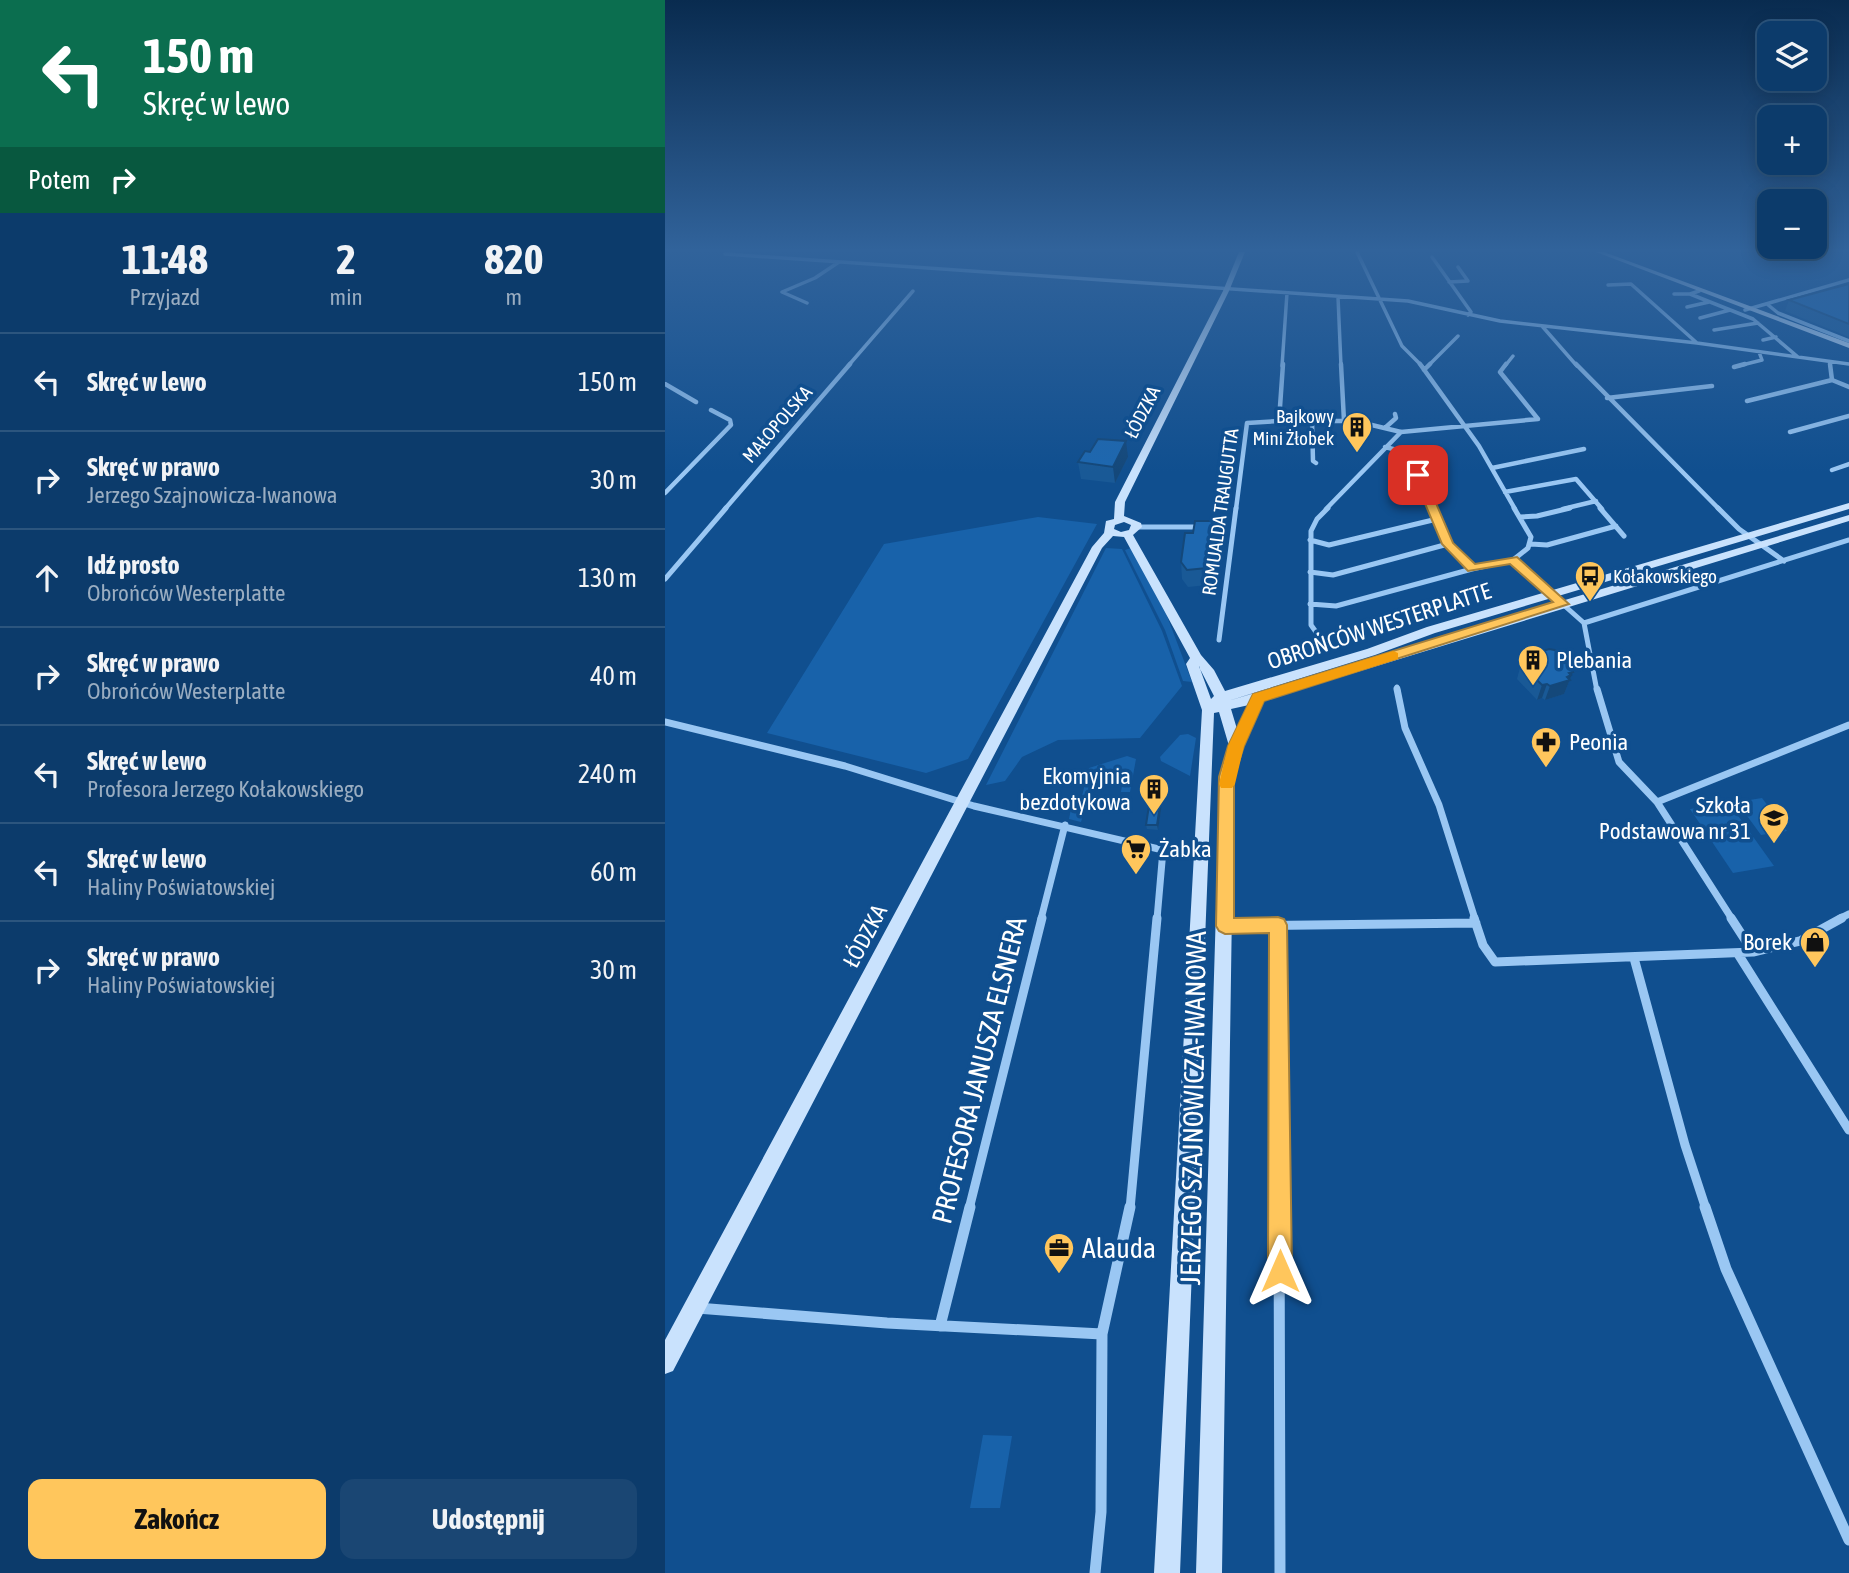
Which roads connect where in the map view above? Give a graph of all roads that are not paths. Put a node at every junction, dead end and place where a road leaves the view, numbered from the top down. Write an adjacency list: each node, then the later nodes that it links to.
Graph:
1 (883, 325): 76 (street, MAŁOPOLSKA)
2 (1209, 325): 57 (main road, ŁÓDZKA)
3 (1285, 325): 38 (street)
4 (1339, 325): 40 (street)
5 (1390, 325): 25 (street)
6 (1537, 325): 12 (street)
7 (1677, 325): 17 (street)
8 (1743, 325): 13 (street)
9 (1761, 325): 15 (street)
10 (1792, 325): 18 (main road)
11 (1805, 325): 18 (street)
12 (1541, 326): 17 (street); 32 (street)
13 (1714, 330)
14 (1458, 336): 25 (street)
15 (1776, 337): 16 (street); 21 (street)
16 (1763, 340)
17 (1697, 343): 19 (street)
18 (1849, 346)
19 (1759, 352): 21 (street); 24 (street)
20 (1513, 356): 41 (street)
21 (1798, 357): 22 (street)
22 (1830, 362): 23 (street); 26 (street)
23 (1849, 364)
24 (1734, 367)
25 (1424, 370): 41 (street)
26 (1832, 380): 29 (street); 33 (street)
27 (665, 384): 30 (street)
28 (1712, 386): 32 (street)
29 (1849, 387)
30 (671, 388): 31 (street); 34 (street)
31 (665, 394)
32 (1607, 398): 66 (street)
33 (1747, 401)
34 (696, 402)
35 (711, 410): 52 (street)
36 (1395, 414): 42 (street)
37 (1849, 416): 44 (street)
38 (1279, 421): 39 (street); 59 (street, ROMUALDA TRAUGUTTA)
39 (1312, 421): 40 (street); 47 (street)
40 (1344, 421): 42 (street)
41 (1466, 426): 43 (street); 49 (street)
42 (1386, 427): 43 (street)
43 (1401, 432): 45 (street)
44 (1790, 432)
45 (1385, 447): 58 (street); 67 (street)
46 (1584, 449): 49 (street)
47 (1316, 463)
48 (1849, 464): 50 (street)
49 (1492, 468): 51 (street)
50 (1832, 470)
51 (1505, 492): 53 (street); 55 (street)
52 (665, 493)
53 (1596, 501): 55 (street); 62 (street)
54 (1849, 506): 66 (main road, OBROŃCÓW WESTERPLATTE)
55 (1520, 517): 70 (street)
56 (1849, 518): 71 (main road, OBROŃCÓW WESTERPLATTE)
57 (1119, 519): 63 (main road); 64 (main road, ŁÓDZKA)
58 (1437, 519): 67 (street); 69 (street)
59 (1233, 525): 61 (street); 82 (street, ROMUALDA TRAUGUTTA)
60 (1211, 526): 63 (street)
61 (1222, 526)
62 (1616, 526): 65 (street); 70 (street)
63 (1132, 531): 64 (main road); 85 (main road)
64 (1110, 533): 90 (main road, ŁÓDZKA)
65 (1624, 536)
66 (1748, 536): 71 (street); 77 (main road, OBROŃCÓW WESTERPLATTE)
67 (1310, 540): 75 (street)
68 (1849, 540): 73 (street)
69 (1448, 544): 74 (street); 75 (street)
70 (1531, 544): 72 (street)
71 (1761, 545): 73 (street); 79 (main road, OBROŃCÓW WESTERPLATTE)
72 (1513, 560): 74 (street); 77 (street)
73 (1784, 561): 80 (street)
74 (1472, 569): 78 (street)
75 (1310, 572): 78 (street)
76 (665, 579)
77 (1551, 594): 79 (street); 85 (main road, OBROŃCÓW WESTERPLATTE)
78 (1310, 604): 81 (street)
79 (1562, 604): 80 (street); 84 (main road, OBROŃCÓW WESTERPLATTE)
80 (1584, 623): 89 (street)
81 (1321, 639)
82 (1219, 640)
83 (1398, 687): 95 (street)
84 (1258, 698): 85 (main road, OBROŃCÓW WESTERPLATTE); 88 (main road, OBROŃCÓW WESTERPLATTE)
85 (1217, 705): 88 (main road); 93 (main road, JERZEGO SZAJNOWICZA-IWANOWA)
86 (665, 722): 90 (street)
87 (1849, 724): 89 (street)
88 (1236, 746): 97 (main road, JERZEGO SZAJNOWICZA-IWANOWA)
89 (1657, 802): 98 (street)
90 (963, 803): 91 (street); 102 (main road, ŁÓDZKA)
91 (1065, 825): 92 (street); 103 (street, PROFESORA JANUSZA ELSNERA)
92 (1163, 850): 93 (street); 104 (street, JERZEGO SZAJNOWICZA-IWANOWA)
93 (1203, 852): 108 (main road, JERZEGO SZAJNOWICZA-IWANOWA)
94 (1849, 914): 98 (street)
95 (1476, 923): 96 (street); 100 (street)
96 (1278, 925): 97 (street); 110 (street)
97 (1225, 926): 109 (main road, JERZEGO SZAJNOWICZA-IWANOWA)
98 (1753, 952): 99 (street)
99 (1738, 954): 100 (street); 101 (street)
100 (1634, 958): 106 (street)
101 (1849, 1130)
102 (694, 1308): 103 (street); 105 (main road, ŁÓDZKA)
103 (940, 1326): 104 (street)
104 (1102, 1334): 107 (street, JERZEGO SZAJNOWICZA-IWANOWA)
105 (665, 1363)
106 (1849, 1540)
107 (1095, 1573)
108 (1167, 1573)
109 (1209, 1573)
110 (1280, 1573)

